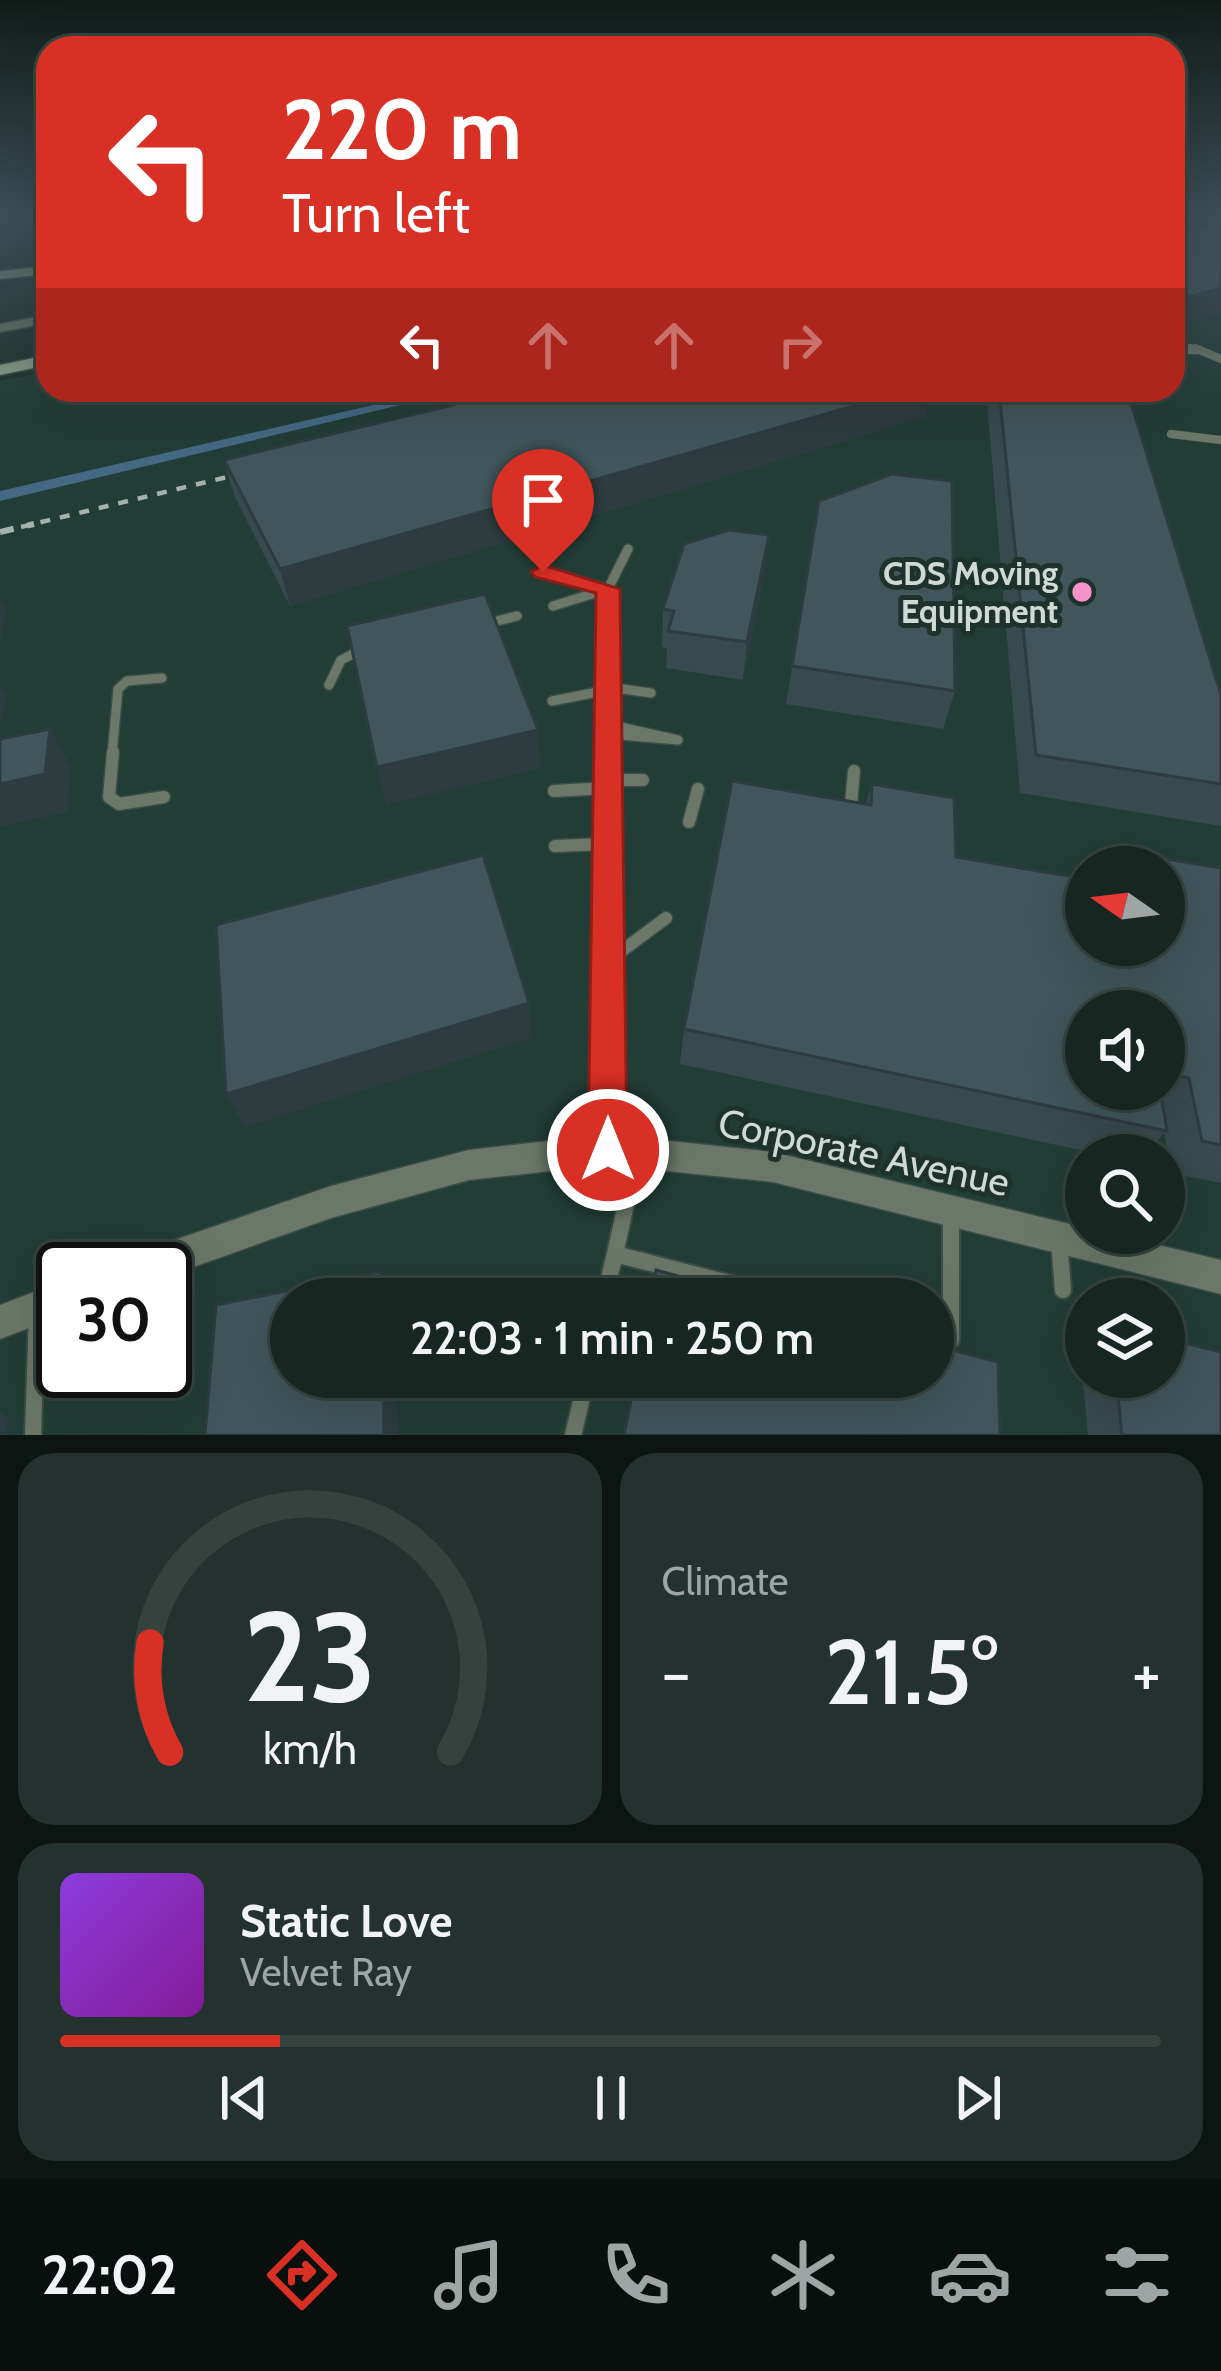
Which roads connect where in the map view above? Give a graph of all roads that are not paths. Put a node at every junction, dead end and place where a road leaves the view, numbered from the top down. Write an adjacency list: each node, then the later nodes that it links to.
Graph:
1 (36, 321): 2 (street)
2 (0, 328)
3 (1185, 349): 4 (lane)
4 (1221, 359)
5 (36, 362): 6 (street)
6 (0, 370)
7 (1171, 434): 8 (lane)
8 (1221, 440)
9 (628, 549): 11 (lane)
10 (543, 572): 11 (lane)
11 (608, 589): 12 (lane); 18 (street)
12 (554, 606)
13 (517, 616): 14 (lane)
14 (478, 626)
15 (383, 646): 17 (lane)
16 (162, 678): 27 (lane)
17 (329, 685)
18 (608, 688): 19 (lane); 20 (lane); 21 (street)
19 (651, 693)
20 (552, 701)
21 (607, 729): 21 (lane); 24 (street)
22 (854, 771): 28 (lane)
23 (644, 780): 24 (lane)
24 (607, 784): 26 (lane); 30 (street)
25 (698, 789): 29 (lane)
26 (554, 791)
27 (164, 796)
28 (850, 814)
29 (689, 822)
30 (606, 844): 31 (lane); 33 (street)
31 (555, 845)
32 (666, 917): 33 (lane)
33 (608, 962): 34 (street)
34 (622, 1151): 35 (street, Corporate Avenue); 37 (street, Corporate Avenue); 38 (lane)
35 (951, 1211): 36 (street, Corporate Avenue); 42 (lane)
36 (1058, 1237): 39 (street, Corporate Avenue); 43 (lane)
37 (192, 1251)
38 (615, 1254): 40 (lane); 41 (lane)
39 (1221, 1276)
40 (609, 1278)
41 (708, 1278)
42 (951, 1278)
43 (1063, 1290)
44 (36, 1308): 45 (street)
45 (0, 1322)
46 (38, 1398): 48 (lane)
47 (581, 1398): 49 (lane)
48 (33, 1435)
49 (573, 1435)

